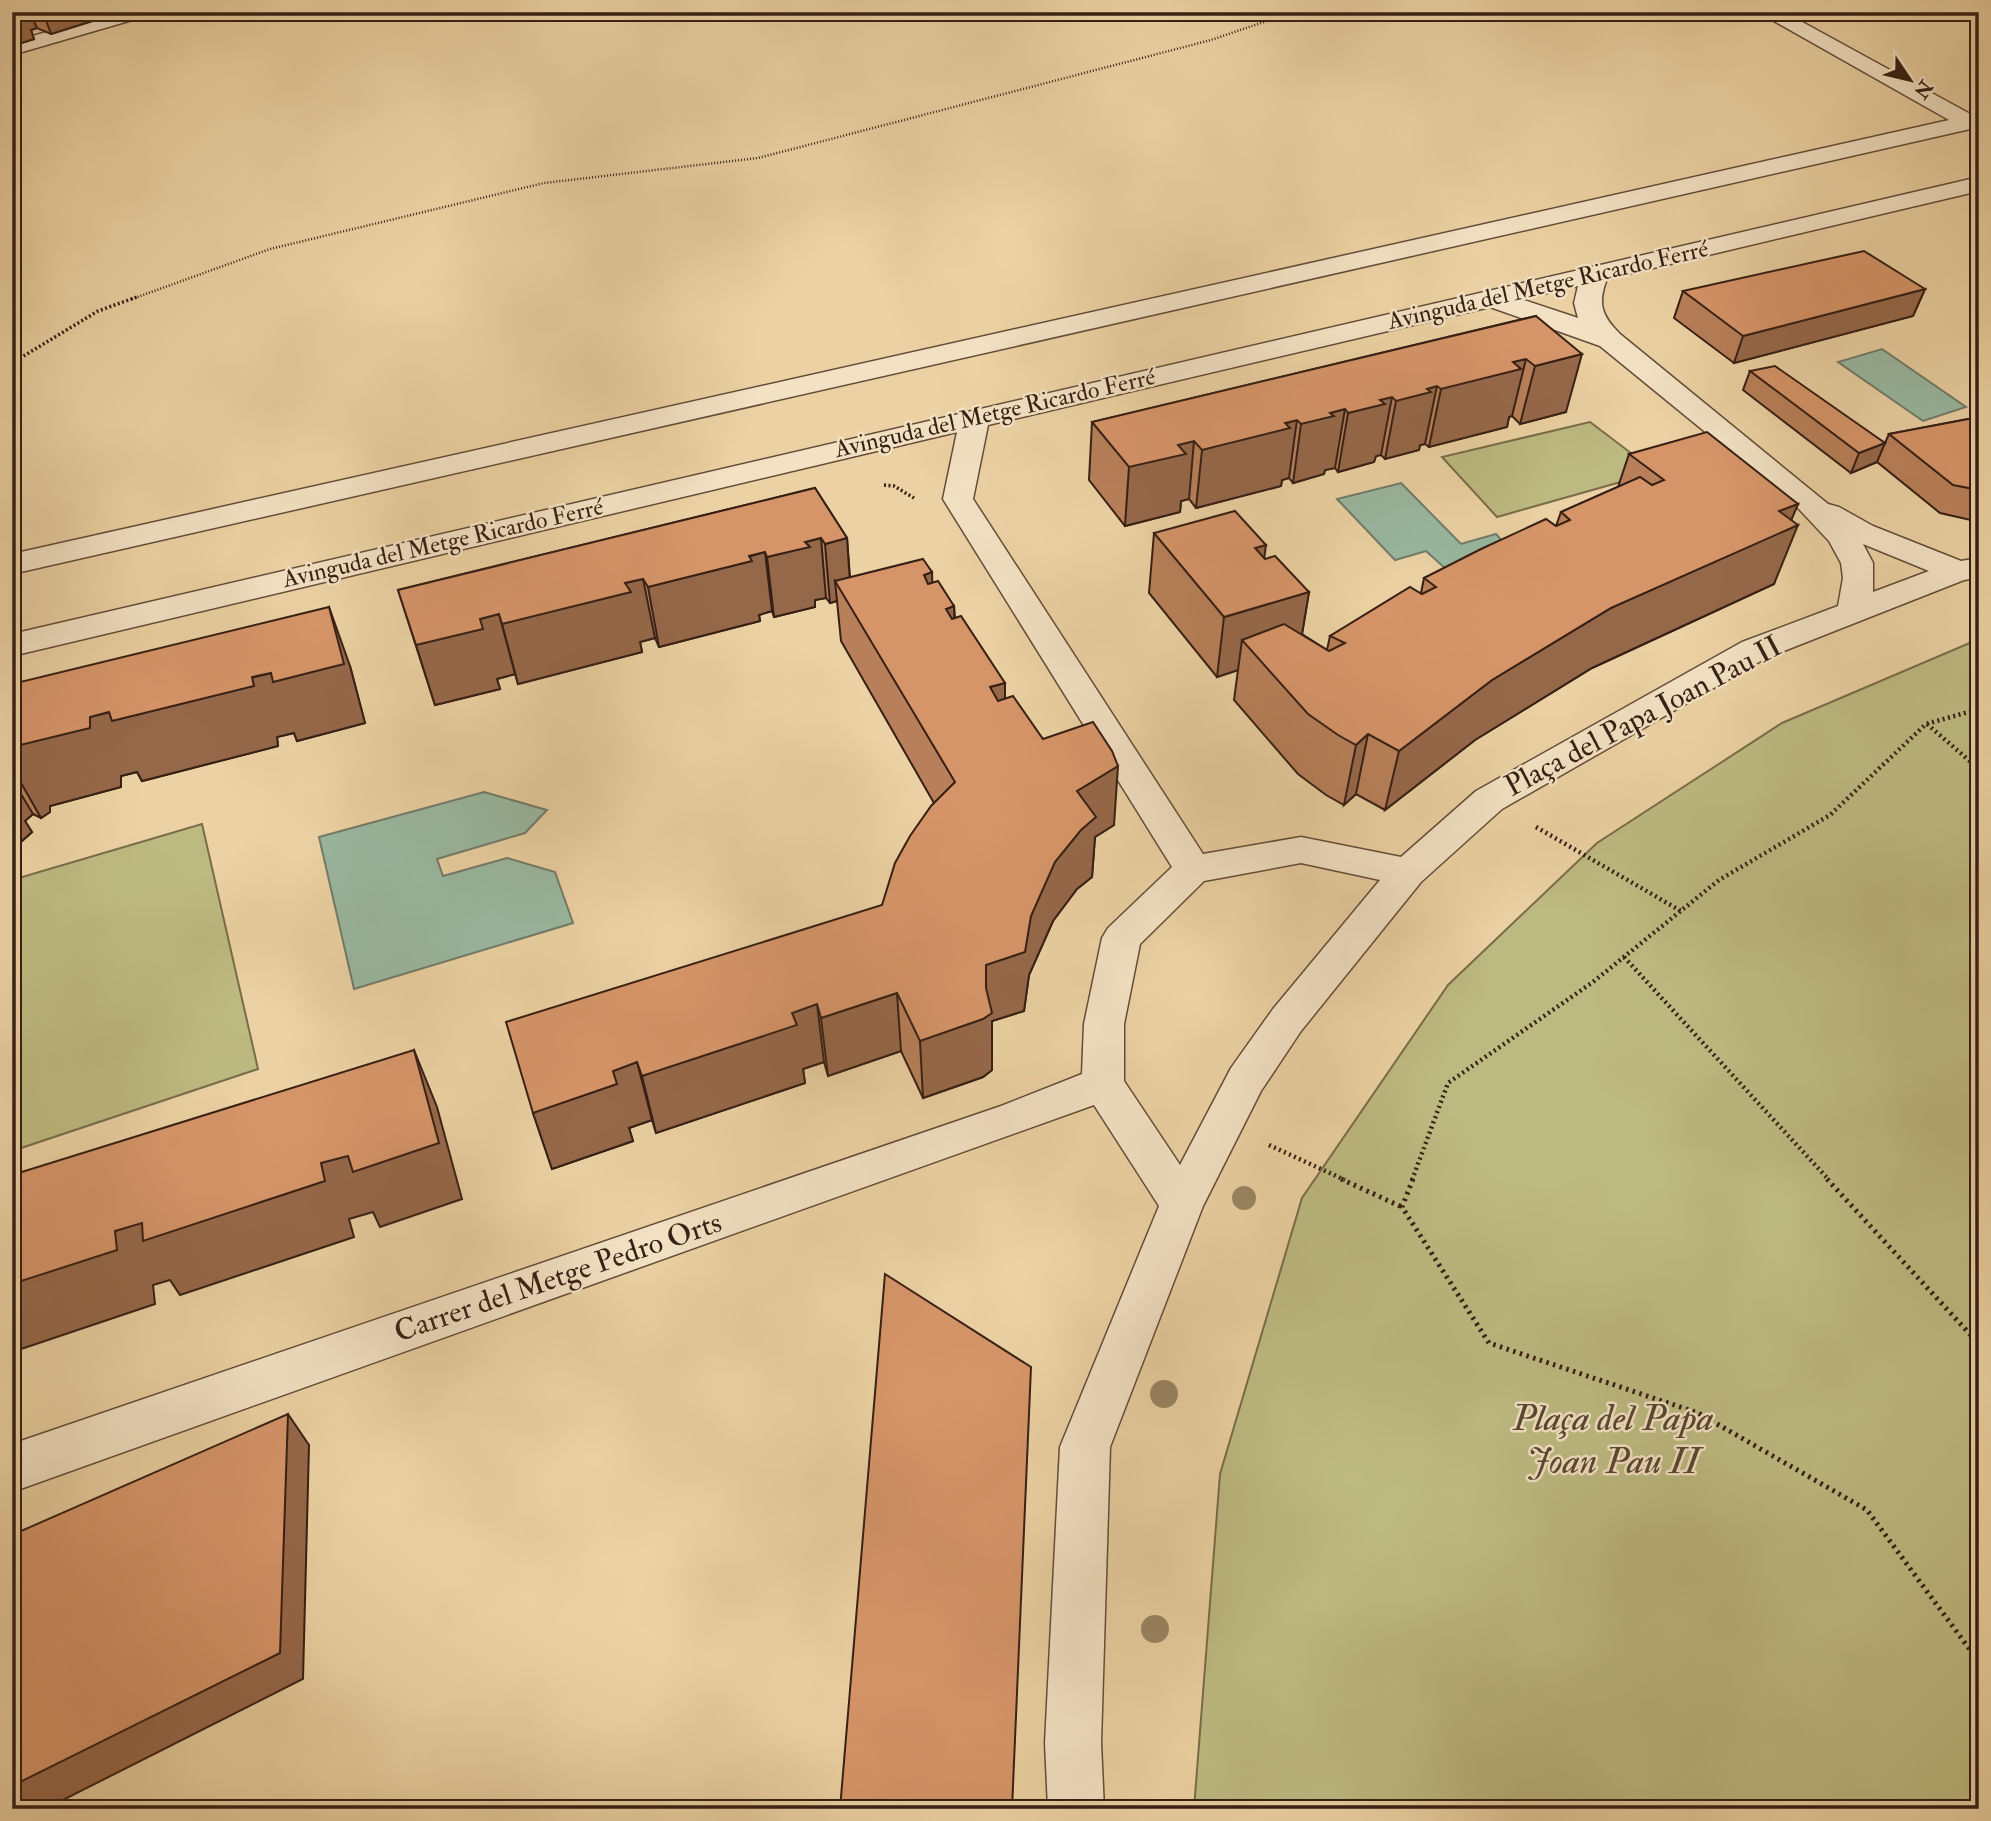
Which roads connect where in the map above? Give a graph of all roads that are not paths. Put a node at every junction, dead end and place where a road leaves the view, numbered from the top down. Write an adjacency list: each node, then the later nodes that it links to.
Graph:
1 (138, 12): 3 (street)
2 (1768, 12): 4 (street)
3 (12, 49)
4 (1974, 121): 11 (street)
5 (1979, 184): 6 (street, Avinguda del Metge Ricardo Ferré)
6 (1596, 274): 7 (street, Avinguda del Metge Ricardo Ferré); 8 (street)
7 (1490, 299): 8 (street); 9 (street, Avinguda del Metge Ricardo Ferré)
8 (1610, 340): 10 (street)
9 (975, 418): 14 (street, Avinguda del Metge Ricardo Ferré); 15 (street)
10 (1808, 502): 12 (street); 13 (street)
11 (12, 564)
12 (1968, 570): 13 (street, Plaça del Papa Joan Pau II)
13 (1853, 612): 16 (street, Plaça del Papa Joan Pau II)
14 (12, 645)
15 (1193, 869): 16 (street); 17 (street)
16 (1408, 872): 18 (street, Plaça del Papa Joan Pau II)
17 (1103, 1084): 18 (street); 19 (street, Carrer del Metge Pedro Orts)
18 (1182, 1204): 20 (street, Plaça del Papa Joan Pau II)
19 (12, 1468)
20 (1076, 1809)

